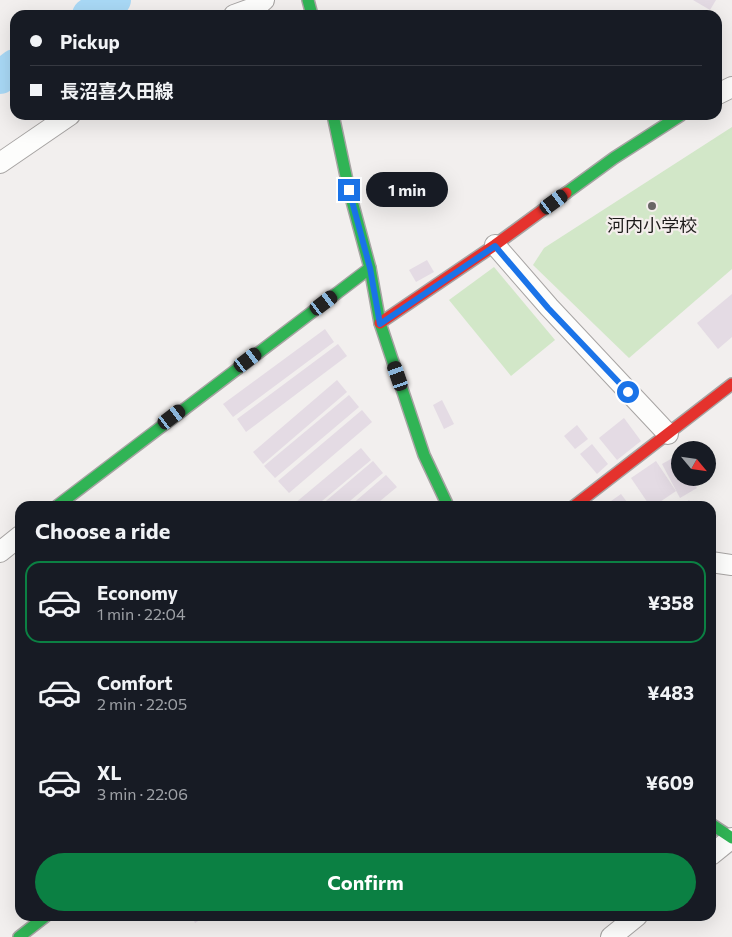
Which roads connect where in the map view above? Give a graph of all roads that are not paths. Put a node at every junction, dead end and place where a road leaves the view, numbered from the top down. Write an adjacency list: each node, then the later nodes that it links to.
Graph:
1 (264, 0): 2 (street)
2 (248, 10)
3 (63, 120): 6 (street)
4 (334, 120): 8 (street)
5 (673, 120): 7 (street)
6 (0, 163)
7 (495, 246): 9 (street); 11 (street)
8 (370, 268): 9 (street); 12 (street)
9 (380, 324): 13 (street)
10 (732, 384): 11 (street)
11 (668, 434): 14 (street)
12 (63, 501)
13 (446, 501)
14 (581, 501)
15 (15, 540): 16 (street)
16 (0, 552)
17 (716, 563): 18 (street)
18 (732, 565)
19 (716, 827): 20 (street)
20 (732, 838): 21 (street)
21 (716, 851)
22 (40, 921): 24 (street)
23 (631, 921): 25 (street)
24 (19, 937)
25 (610, 937)

